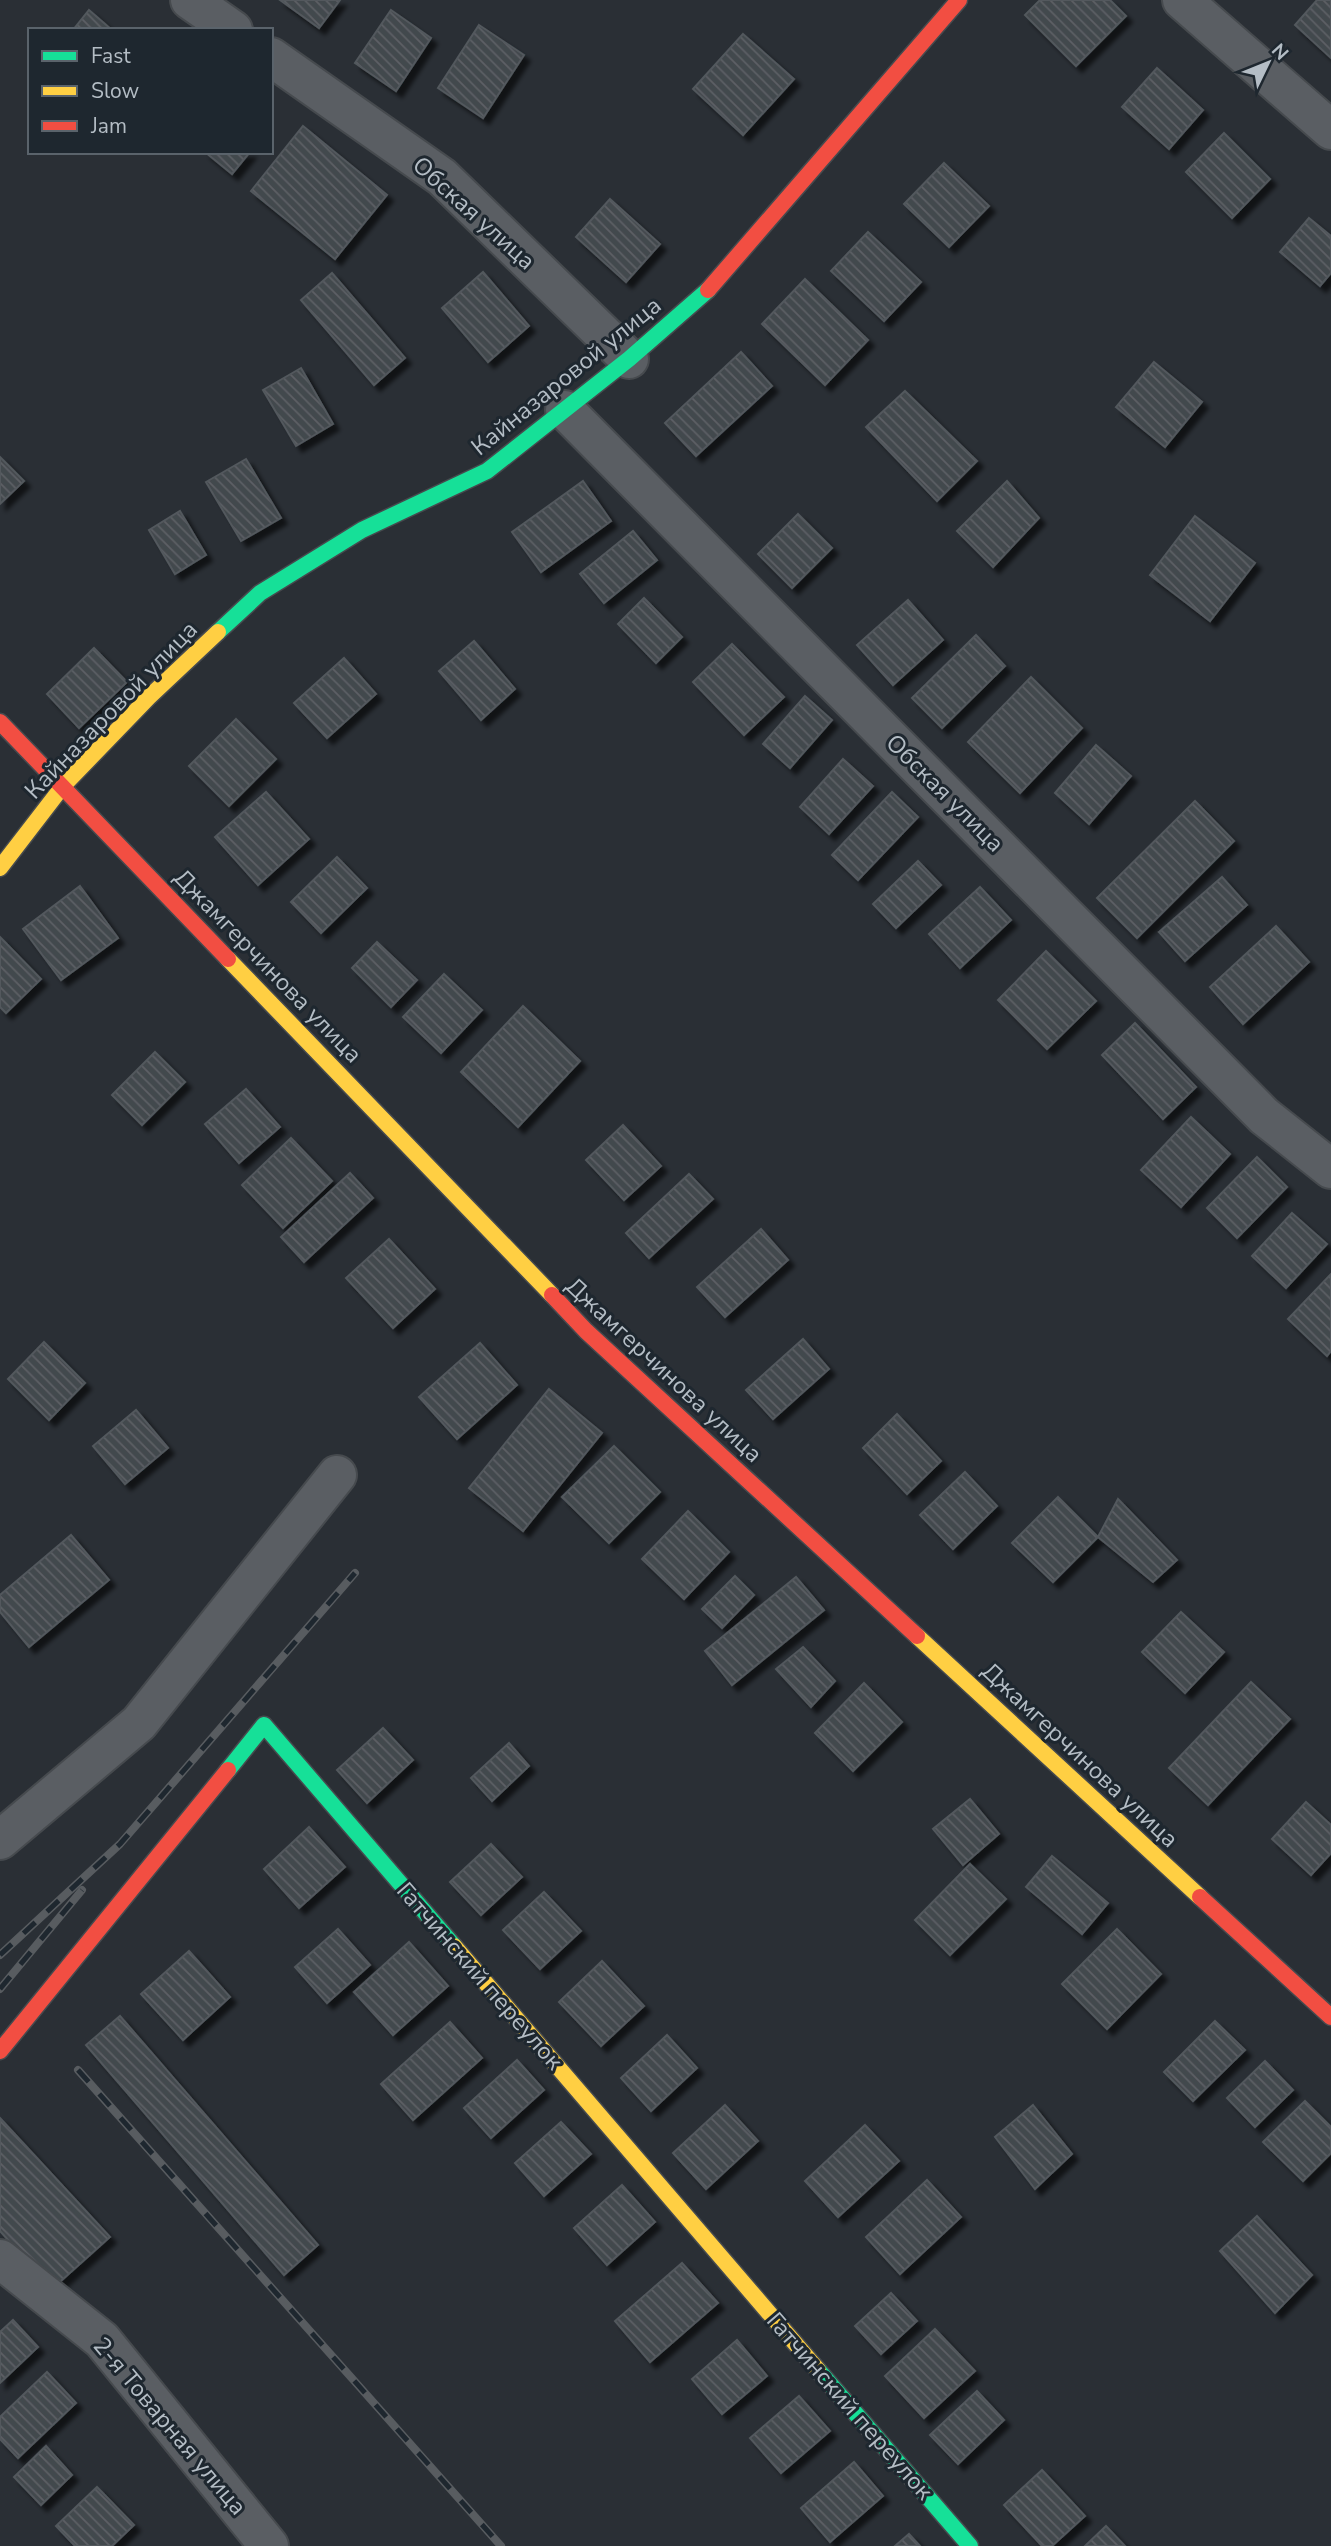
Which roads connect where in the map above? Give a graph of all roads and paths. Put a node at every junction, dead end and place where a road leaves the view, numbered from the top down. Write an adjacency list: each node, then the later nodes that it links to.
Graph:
1 (190, 0): 4 (street)
2 (959, 0): 7 (street, Кайназаровой улица)
3 (1182, 0): 6 (street)
4 (230, 28)
5 (273, 58): 7 (street, Обская улица)
6 (1331, 130)
7 (629, 359): 8 (street, Кайназаровой улица)
8 (565, 410): 10 (street, Кайназаровой улица); 12 (street, Обская улица)
9 (0, 722): 10 (street, Джамгерчинова улица)
10 (64, 786): 11 (street, Кайназаровой улица); 15 (street, Джамгерчинова улица)
11 (0, 868)
12 (1331, 1169)
13 (337, 1475): 14 (street)
14 (0, 1840)
15 (1331, 2017)
16 (0, 2051): 19 (street, Гатчинский переулок)
17 (0, 2259): 18 (street, 2-я Товарная улица)
18 (269, 2546)
19 (970, 2546)

